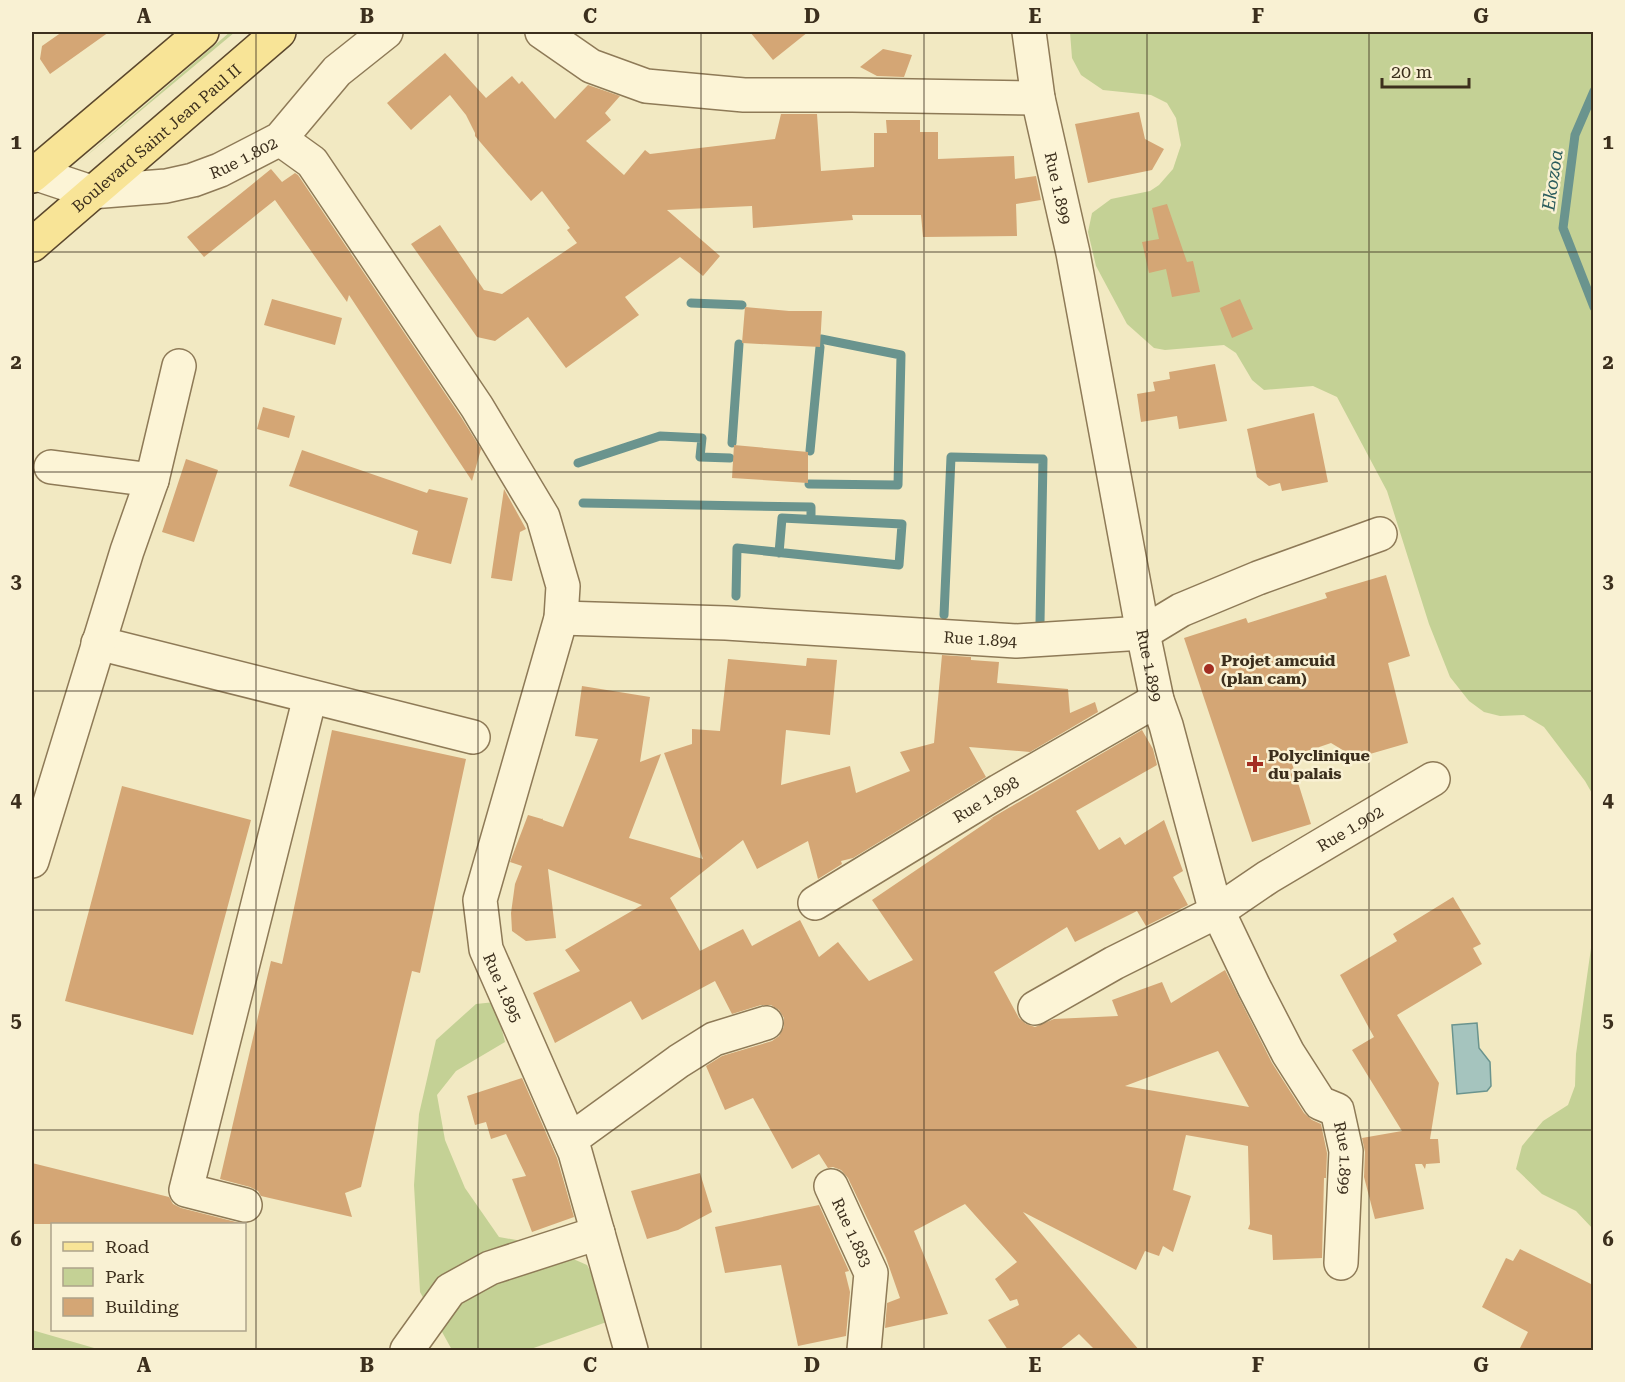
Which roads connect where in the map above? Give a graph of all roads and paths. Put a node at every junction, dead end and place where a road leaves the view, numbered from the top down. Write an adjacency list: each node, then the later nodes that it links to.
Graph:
1 (202, 32): 8 (main road)
2 (279, 32): 9 (main road, Boulevard Saint Jean Paul II)
3 (386, 32): 7 (street, Rue 1.802)
4 (542, 32): 6 (street)
5 (1029, 32): 6 (street, Rue 1.899)
6 (1038, 99): 16 (street, Rue 1.899)
7 (280, 139): 9 (street, Rue 1.802); 15 (street, Rue 1.895)
8 (33, 174): 9 (street)
9 (91, 192): 10 (main road, Boulevard Saint Jean Paul II)
10 (36, 236)
11 (179, 366): 13 (street)
12 (51, 467): 13 (street)
13 (152, 480): 17 (street)
14 (1380, 534): 16 (street, Rue 1.894)
15 (561, 618): 16 (street, Rue 1.894); 27 (street, Rue 1.895)
16 (1143, 633): 19 (street, Rue 1.899)
17 (98, 643): 18 (street); 22 (street)
18 (310, 697): 20 (street); 29 (street)
19 (1157, 700): 23 (street, Rue 1.898); 24 (street, Rue 1.899)
20 (473, 737)
21 (1433, 779): 24 (street, Rue 1.902)
22 (32, 861)
23 (815, 903)
24 (1218, 911): 25 (street, Rue 1.902); 31 (street, Rue 1.899)
25 (1035, 1008)
26 (766, 1023): 27 (street)
27 (570, 1140): 30 (street, Rue 1.895)
28 (831, 1186): 34 (street, Rue 1.883)
29 (245, 1205)
30 (598, 1233): 32 (street); 33 (street, Rue 1.895)
31 (1341, 1263)
32 (407, 1350)
33 (631, 1350)
34 (864, 1350)

